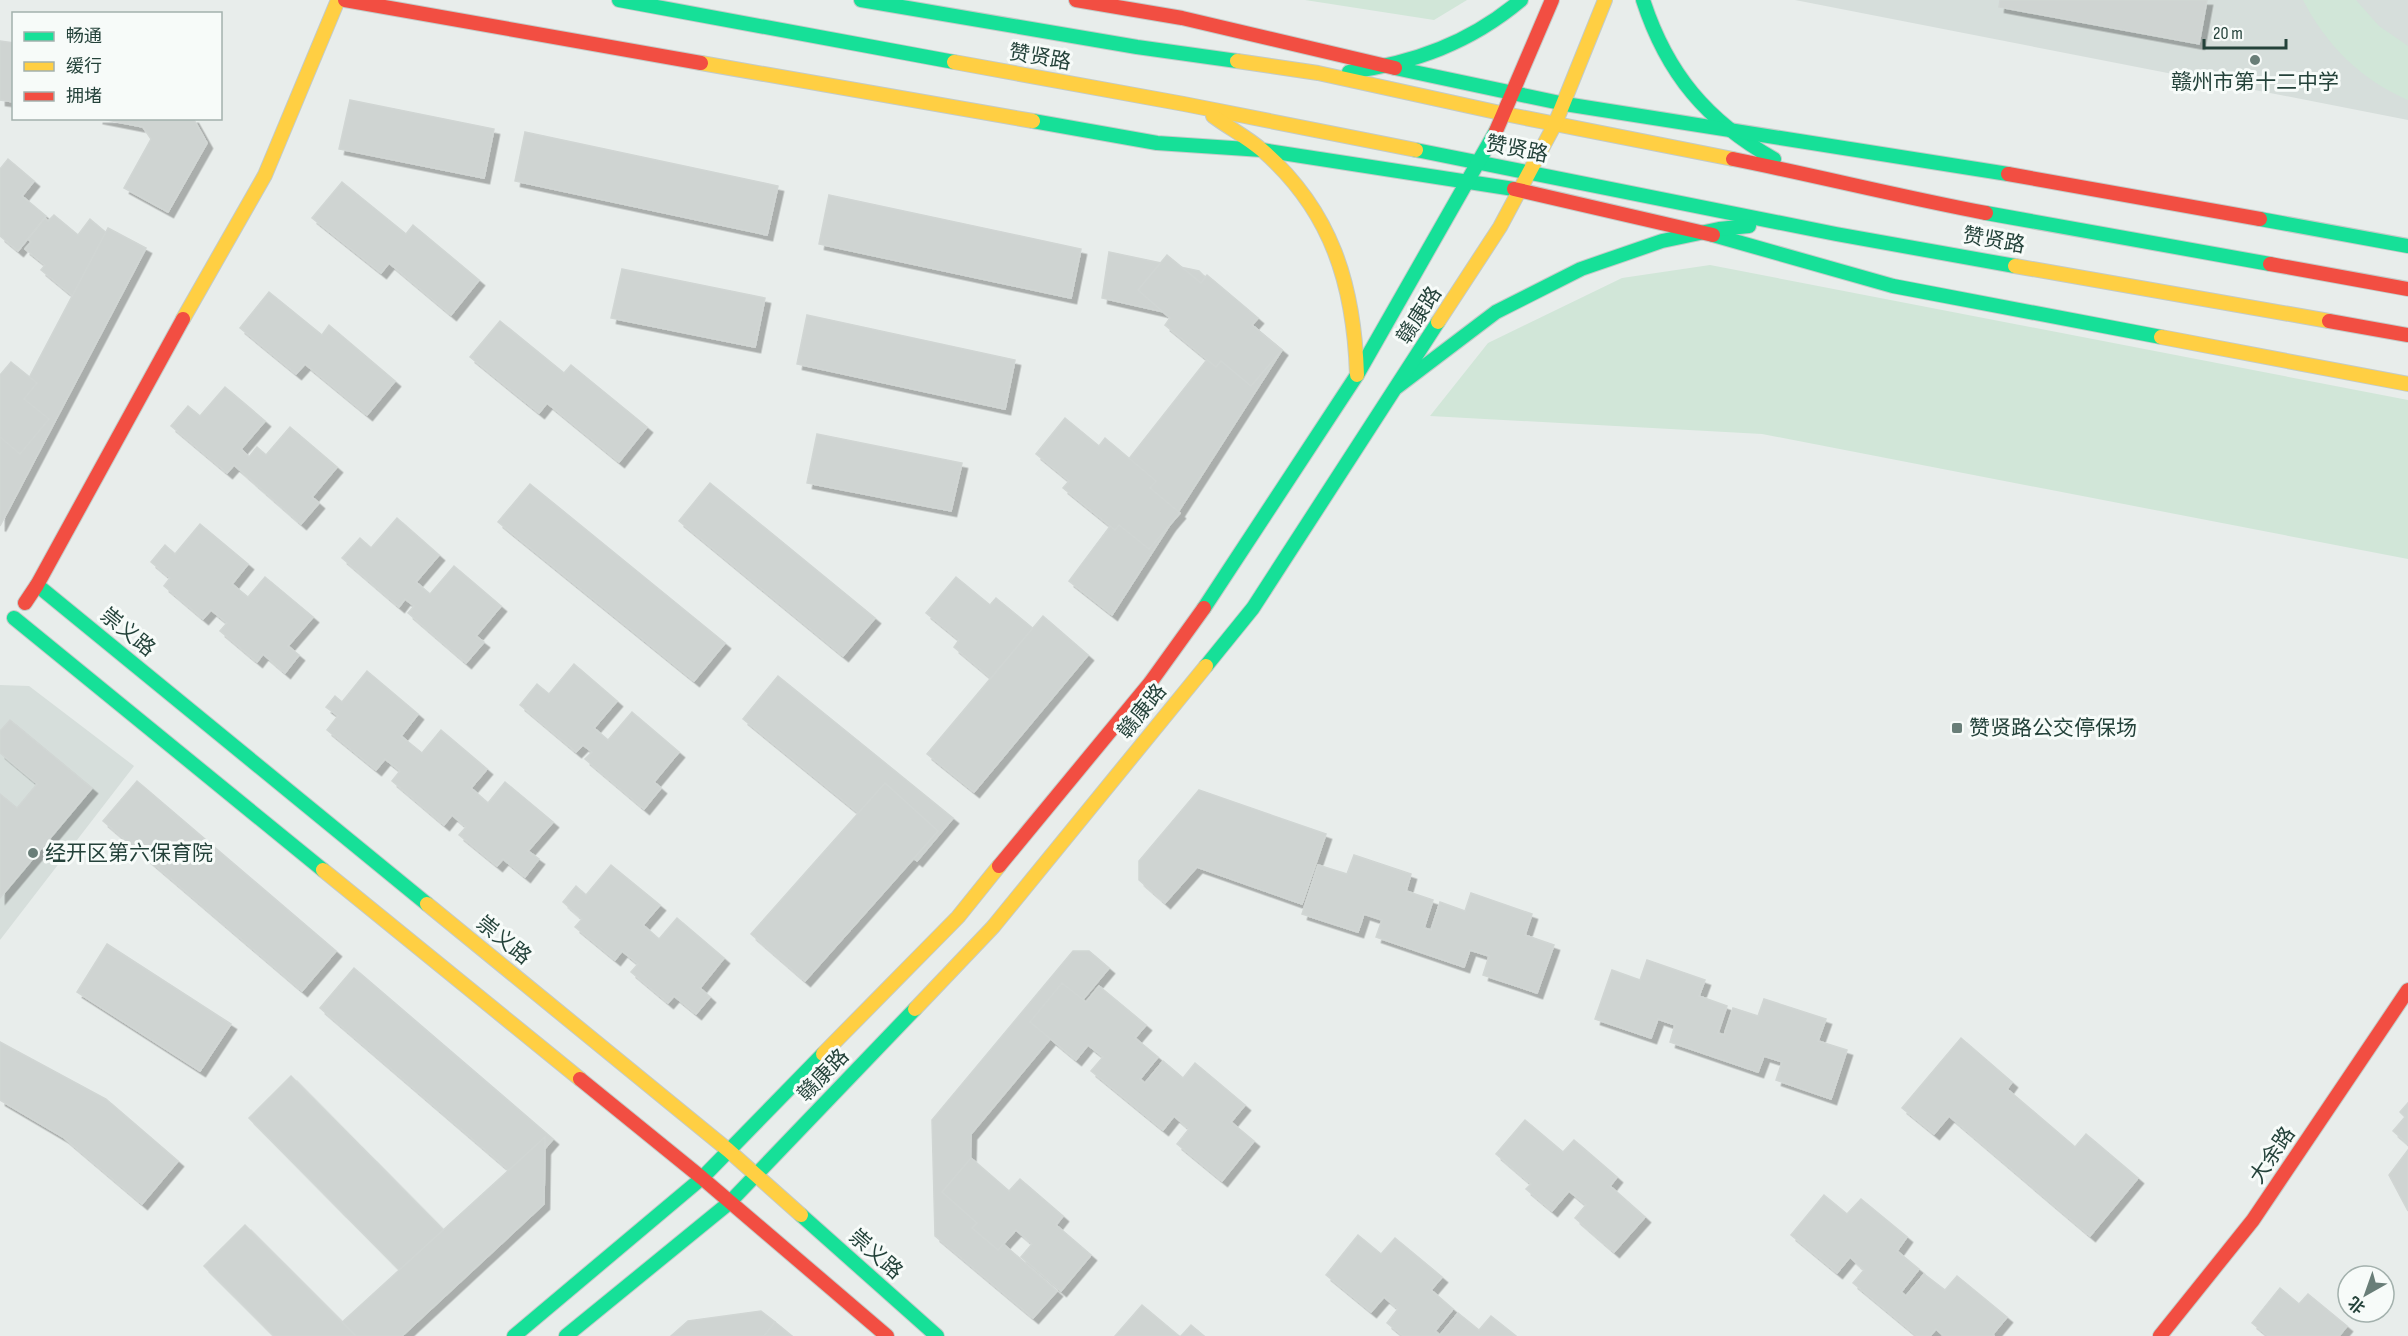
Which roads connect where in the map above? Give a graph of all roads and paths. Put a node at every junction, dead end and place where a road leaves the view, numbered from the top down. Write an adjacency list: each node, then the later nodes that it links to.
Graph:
1 (338, 0): 32 (main road)
2 (345, 0): 18 (main road)
3 (619, 0): 13 (main road, 赞贤路)
4 (861, 0): 11 (main road, 赞贤路)
5 (1076, 0): 10 (main road)
6 (1521, 0): 10 (main road)
7 (1552, 0): 12 (main road, 赣康路)
8 (1605, 0): 14 (main road, 赣康路)
9 (1643, 0): 17 (main road)
10 (1388, 67): 11 (main road); 12 (main road)
11 (1318, 73): 15 (main road, 赞贤路)
12 (1513, 93): 14 (main road); 15 (main road, 赣康路)
13 (1184, 104): 18 (main road); 19 (main road, 赞贤路)
14 (1564, 104): 16 (main road, 赣康路); 17 (main road)
15 (1505, 114): 16 (main road, 赞贤路); 19 (main road, 赣康路)
16 (1555, 124): 20 (main road, 赣康路); 21 (main road, 赞贤路)
17 (1727, 129): 21 (main road); 26 (main road)
18 (1262, 150): 22 (main road); 29 (main road)
19 (1479, 163): 20 (main road, 赞贤路); 22 (main road, 赣康路)
20 (1529, 173): 23 (main road, 赣康路); 25 (main road, 赞贤路)
21 (1815, 175): 27 (main road, 赞贤路)
22 (1469, 180): 23 (main road); 29 (main road, 赣康路)
23 (1520, 190): 24 (main road); 31 (main road, 赣康路)
24 (1701, 232): 25 (main road); 30 (main road); 31 (main road)
25 (1836, 234): 28 (main road, 赞贤路)
26 (2408, 246)
27 (2408, 289)
28 (2408, 335)
29 (1357, 375): 34 (main road, 赣康路)
30 (2408, 384)
31 (1397, 387): 35 (main road, 赣康路)
32 (37, 585): 34 (main road, 崇义路); 36 (main road)
33 (2408, 990): 42 (main road, 大余路)
34 (728, 1150): 35 (main road, 崇义路); 36 (main road, 赣康路)
35 (756, 1176): 37 (main road, 赣康路); 41 (main road, 崇义路)
36 (702, 1178): 37 (main road); 38 (main road, 赣康路)
37 (729, 1203): 39 (main road, 赣康路); 40 (main road)
38 (514, 1336)
39 (566, 1336)
40 (887, 1336)
41 (937, 1336)
42 (2160, 1336)

